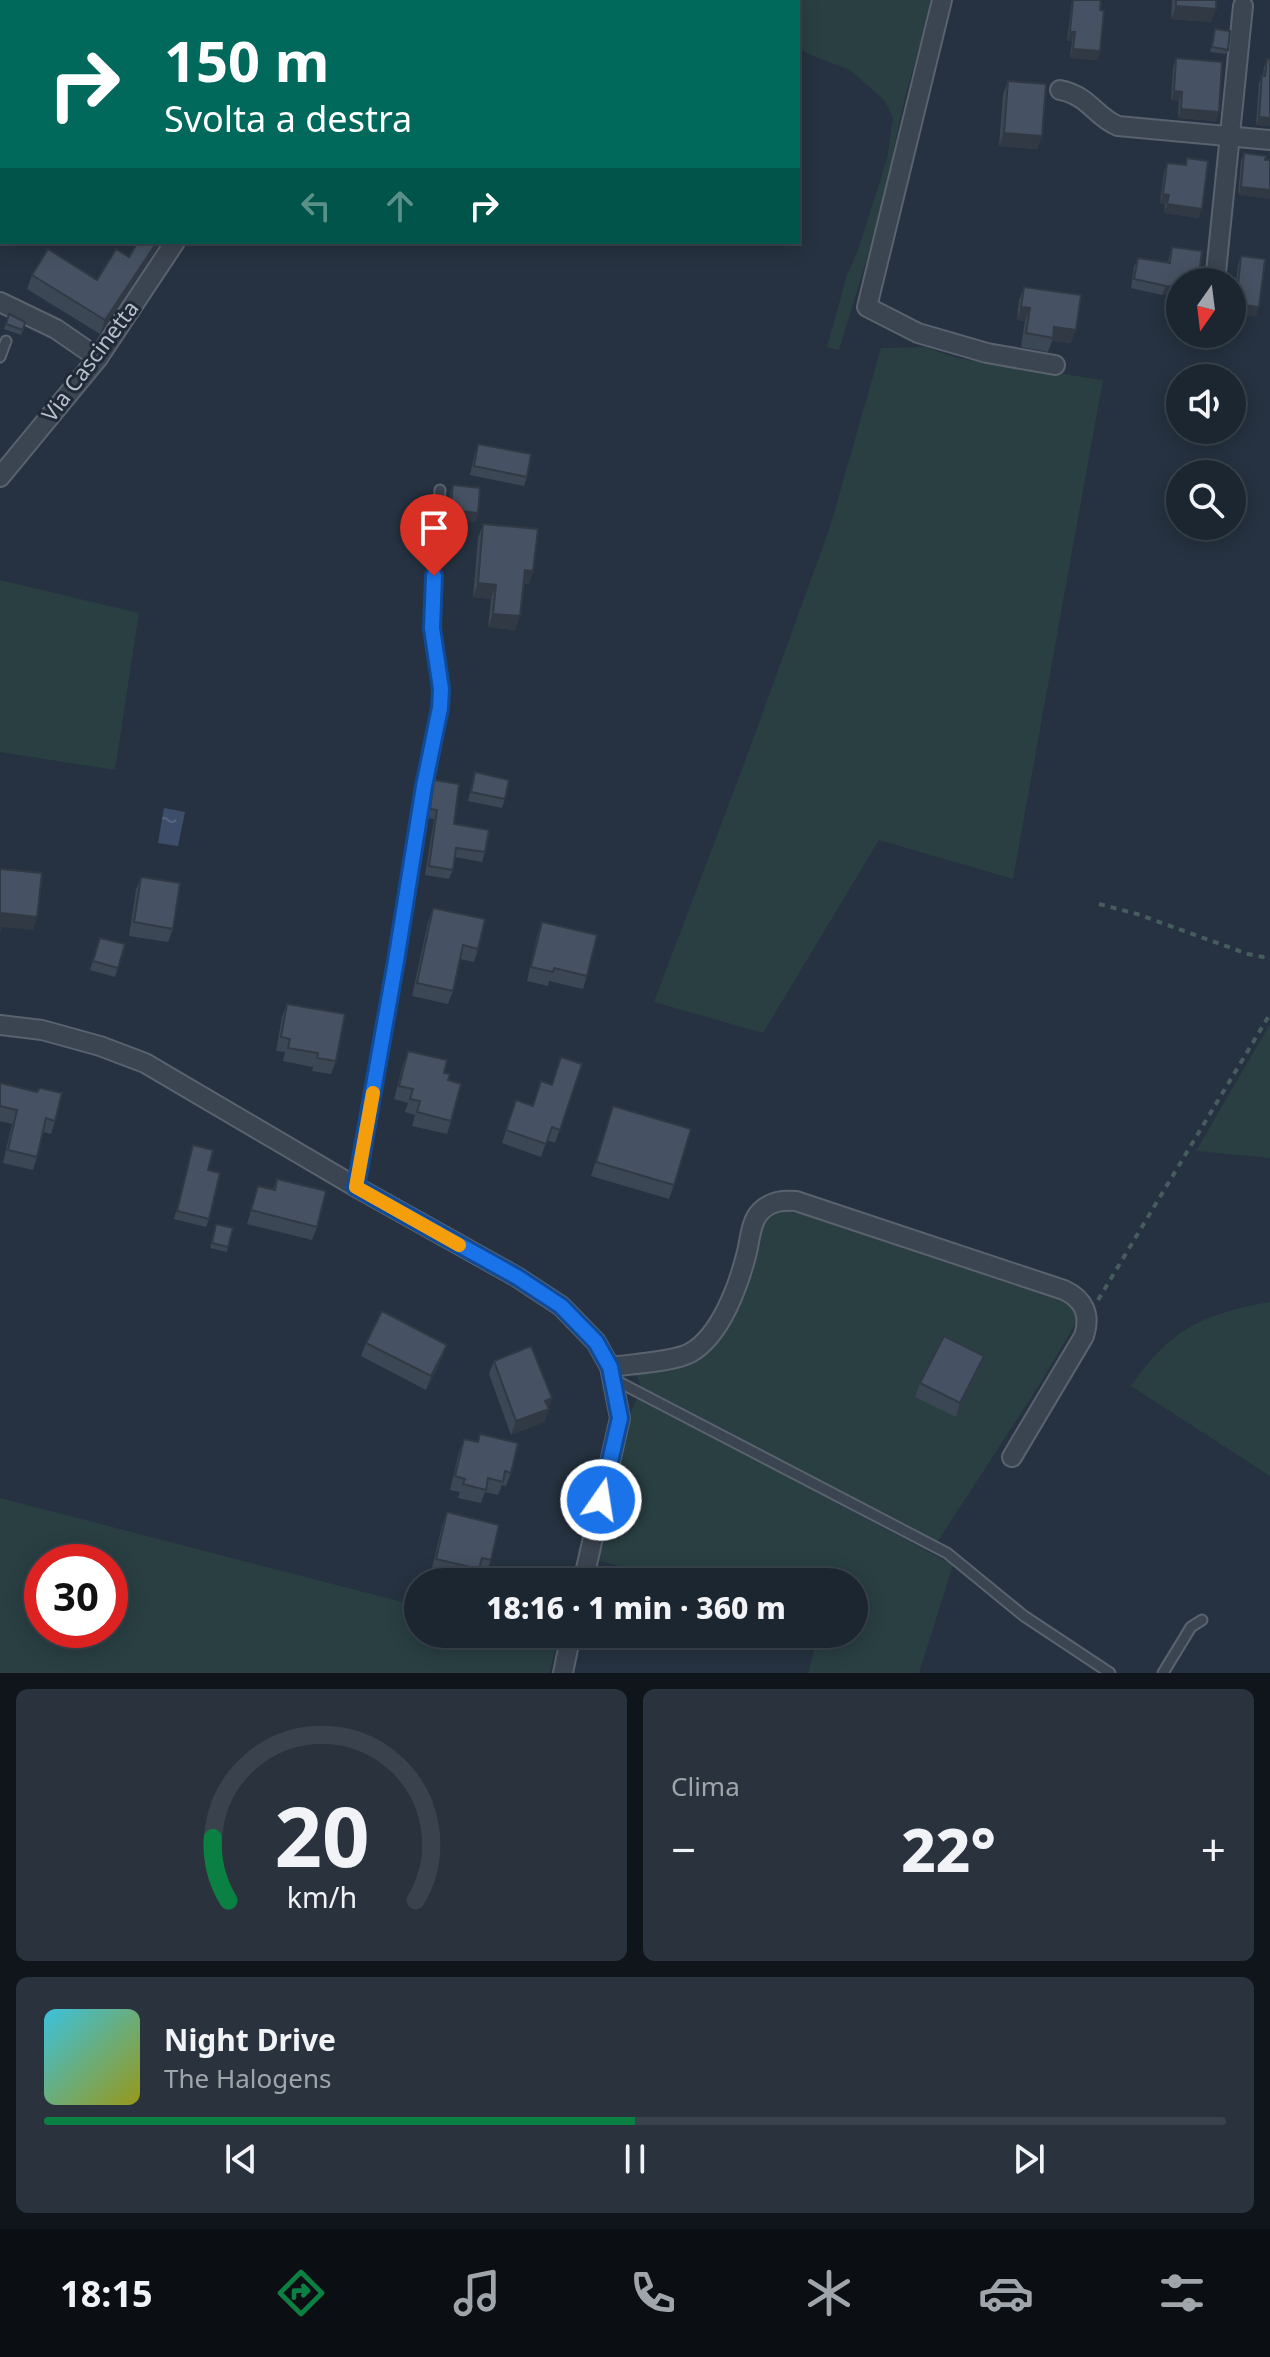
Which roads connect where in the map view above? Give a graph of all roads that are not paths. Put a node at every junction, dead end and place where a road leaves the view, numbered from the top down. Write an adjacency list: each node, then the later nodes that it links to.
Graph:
1 (942, 0): 12 (street)
2 (1243, 6): 4 (street)
3 (1060, 90): 4 (street)
4 (1230, 137): 5 (street); 7 (street)
5 (1270, 140)
6 (174, 244): 11 (street, Via Cascinetta)
7 (1216, 268)
8 (0, 302): 11 (street)
9 (6, 341): 10 (lane)
10 (0, 357)
11 (98, 358): 13 (street, Via Cascinetta)
12 (1055, 365)
13 (0, 477)
14 (440, 490): 16 (lane)
15 (0, 1025): 16 (street)
16 (356, 1187): 17 (street)
17 (612, 1373): 18 (street); 19 (street); 23 (lane)
18 (1012, 1457)
19 (586, 1568)
20 (1202, 1620): 24 (lane)
21 (568, 1648): 22 (street)
22 (563, 1673)
23 (1110, 1673)
24 (1163, 1673)

